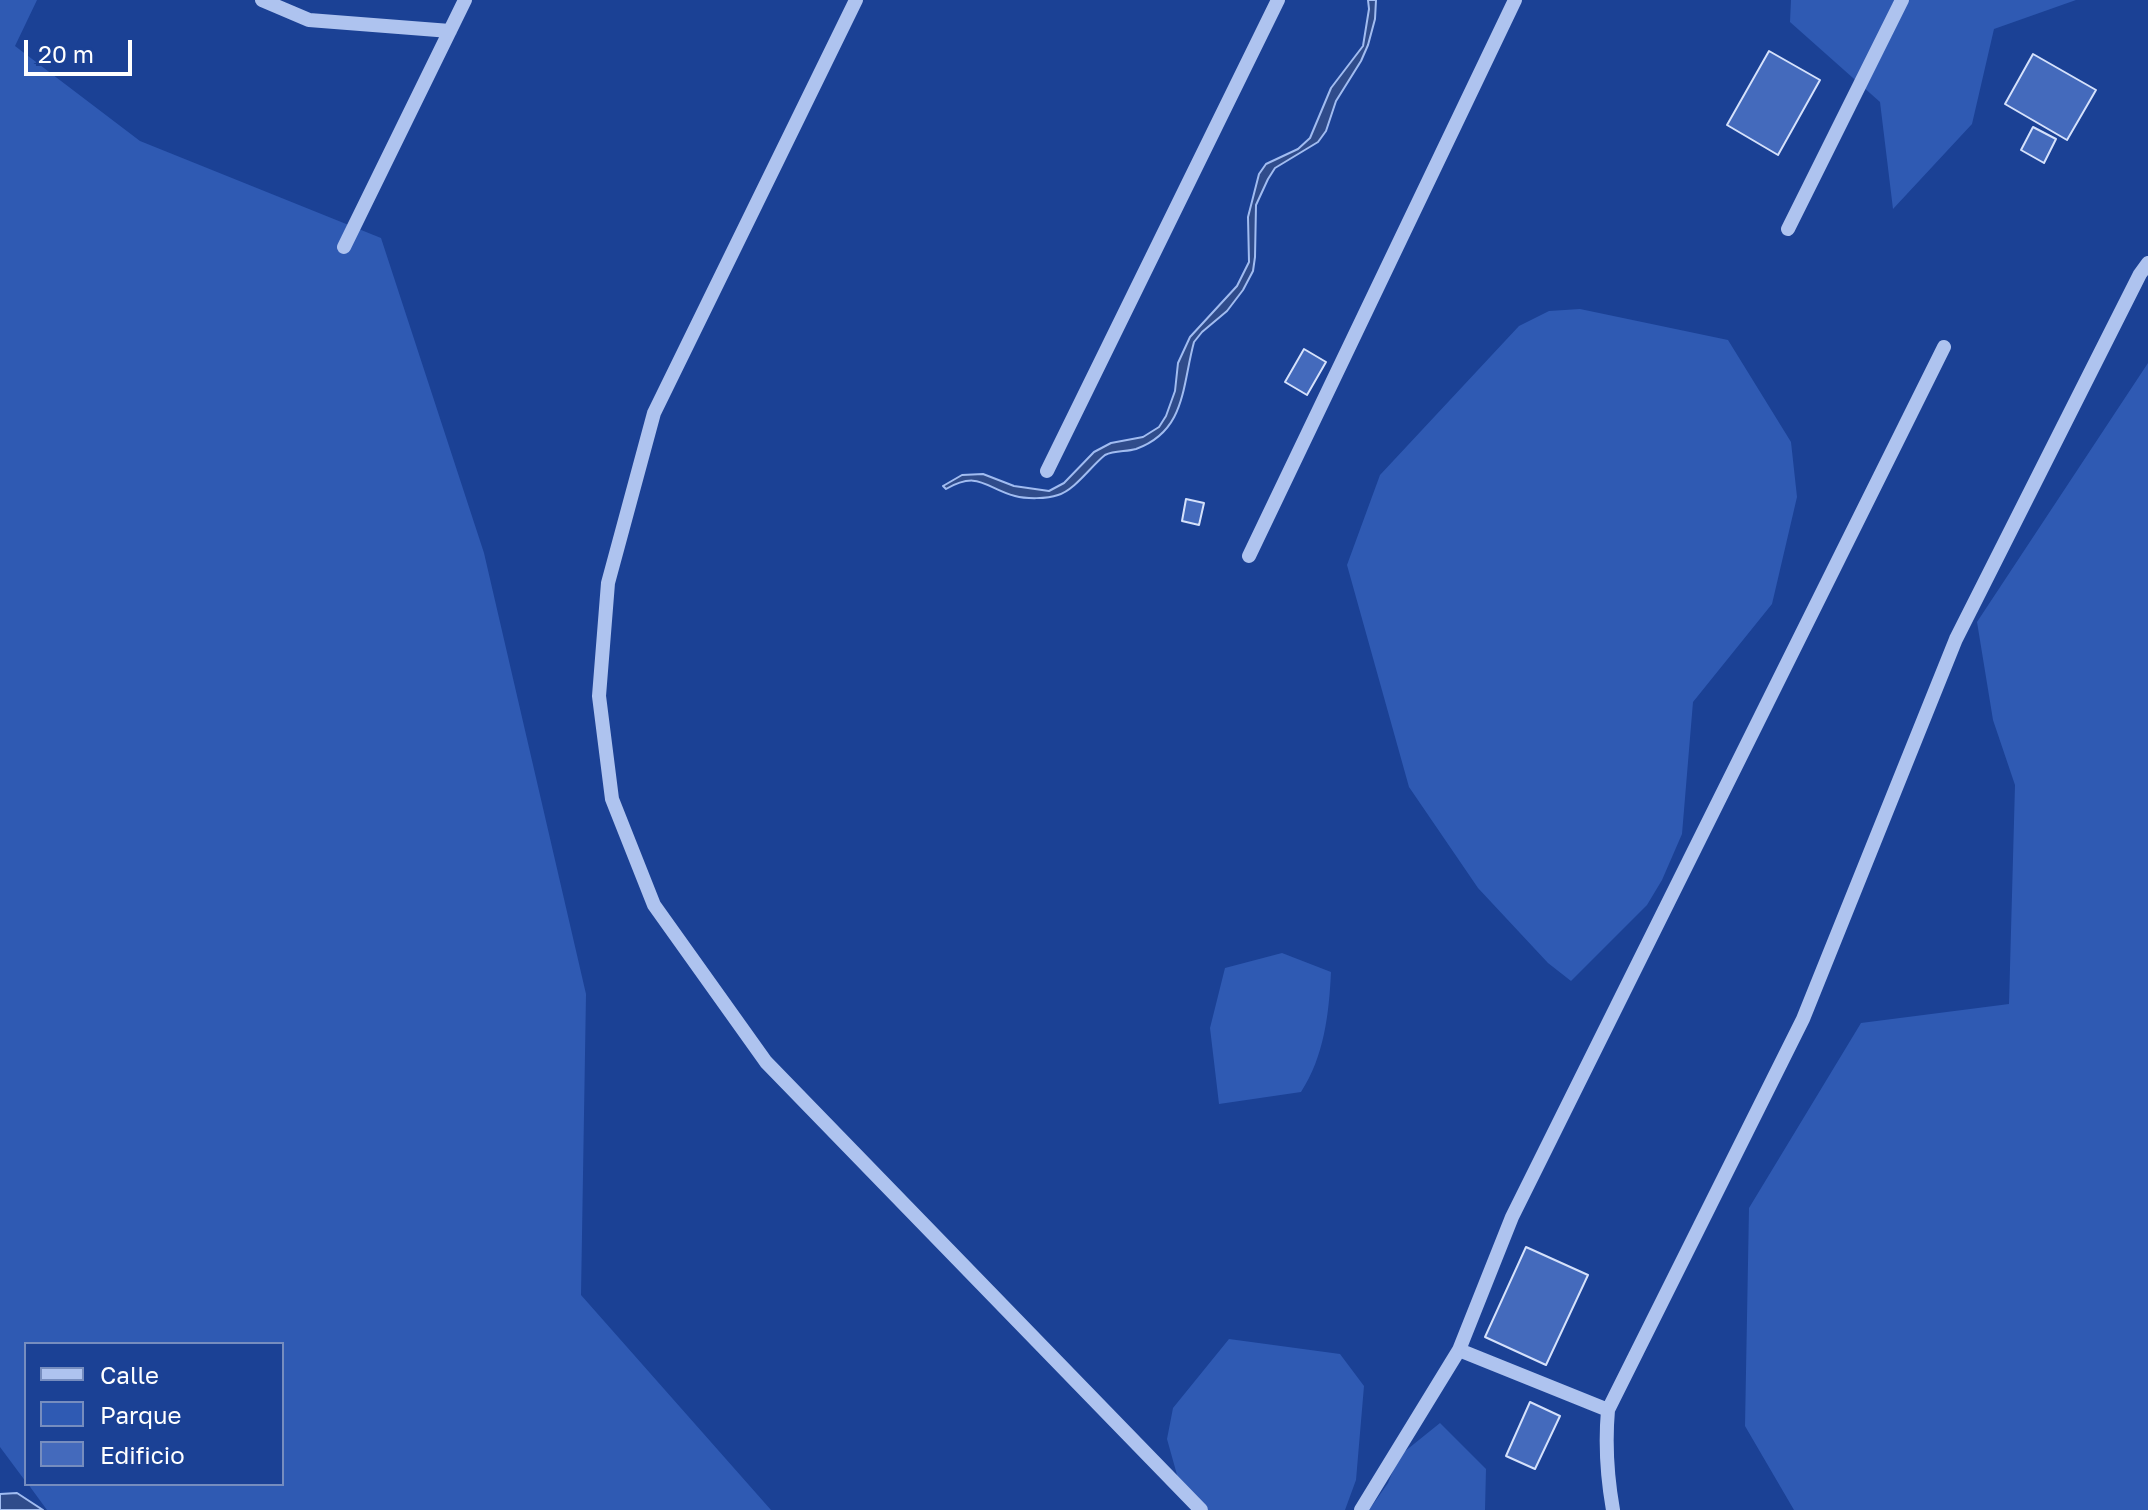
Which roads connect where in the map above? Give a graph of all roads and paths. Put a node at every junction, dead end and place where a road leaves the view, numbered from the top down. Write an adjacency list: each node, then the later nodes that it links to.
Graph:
1 (262, 0): 7 (street)
2 (465, 0): 7 (street)
3 (856, 0): 16 (street)
4 (1278, 0): 12 (street)
5 (1515, 0): 13 (street)
6 (1902, 0): 8 (street)
7 (450, 31): 9 (street)
8 (1788, 229)
9 (344, 247)
10 (2148, 263): 15 (street)
11 (1944, 347): 14 (street)
12 (1047, 471)
13 (1249, 556)
14 (1459, 1350): 15 (street); 17 (street)
15 (1608, 1410): 18 (street)
16 (1201, 1510)
17 (1361, 1510)
18 (1613, 1510)

